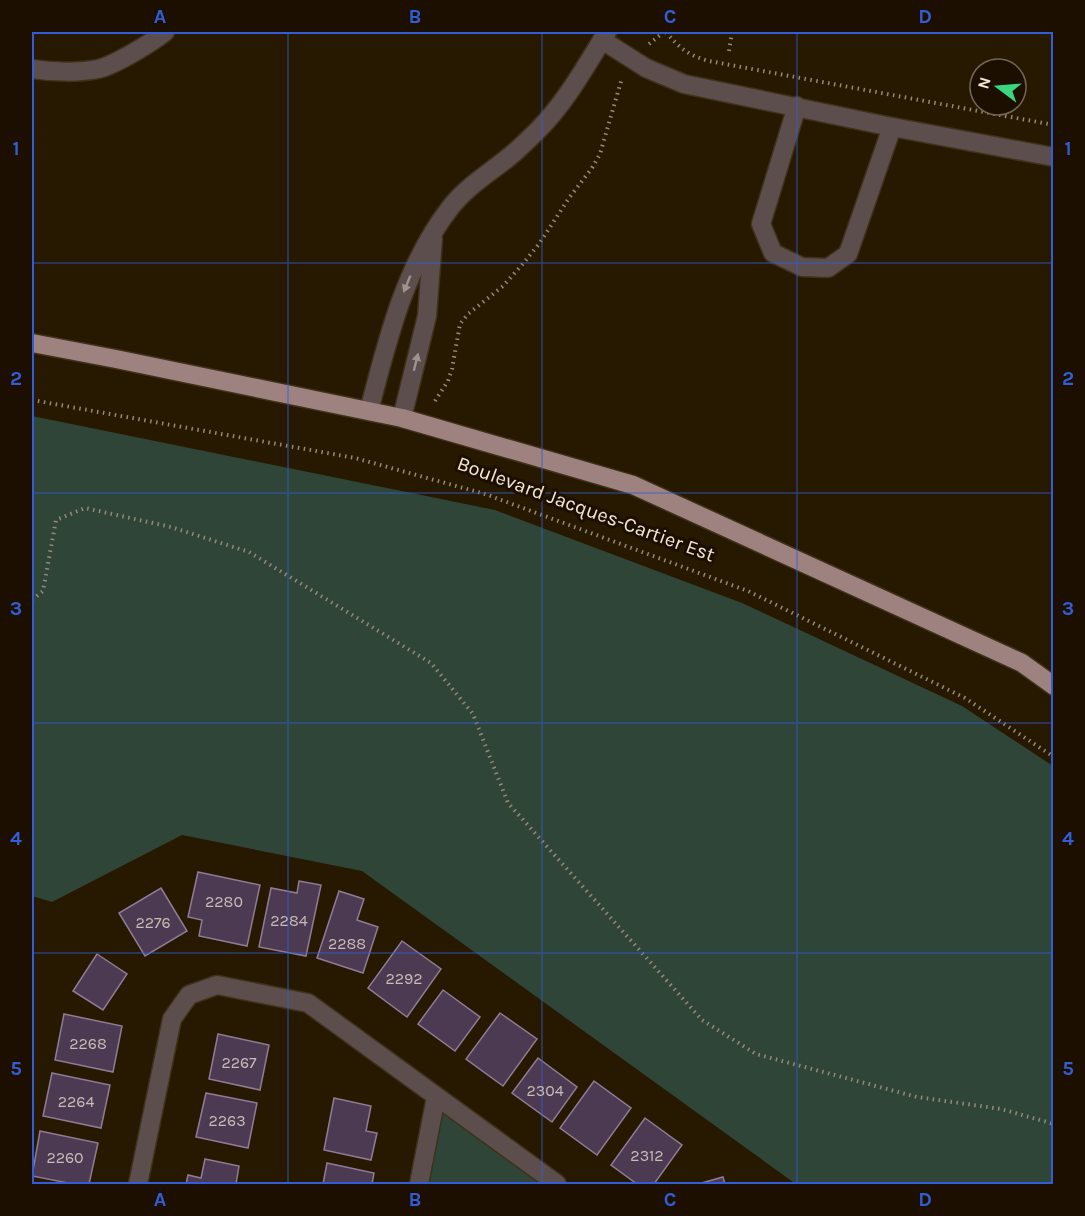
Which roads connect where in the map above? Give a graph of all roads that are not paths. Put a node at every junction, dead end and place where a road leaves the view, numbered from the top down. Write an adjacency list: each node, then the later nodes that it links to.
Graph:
1 (165, 32): 3 (street)
2 (604, 36): 4 (street); 7 (street)
3 (32, 69)
4 (798, 106): 5 (street); 5 (street)
5 (892, 127): 6 (street)
6 (1053, 157)
7 (434, 232): 9 (street, one-way to 9); 10 (street, one-way to 7)
8 (32, 344): 9 (main road, Boulevard Jacques-Cartier Est)
9 (369, 411): 10 (main road, Boulevard Jacques-Cartier Est)
10 (402, 418): 11 (main road, Boulevard Jacques-Cartier Est)
11 (1053, 686)
12 (436, 1097): 13 (street); 14 (street); 15 (street)
13 (138, 1185)
14 (419, 1185)
15 (557, 1185)

